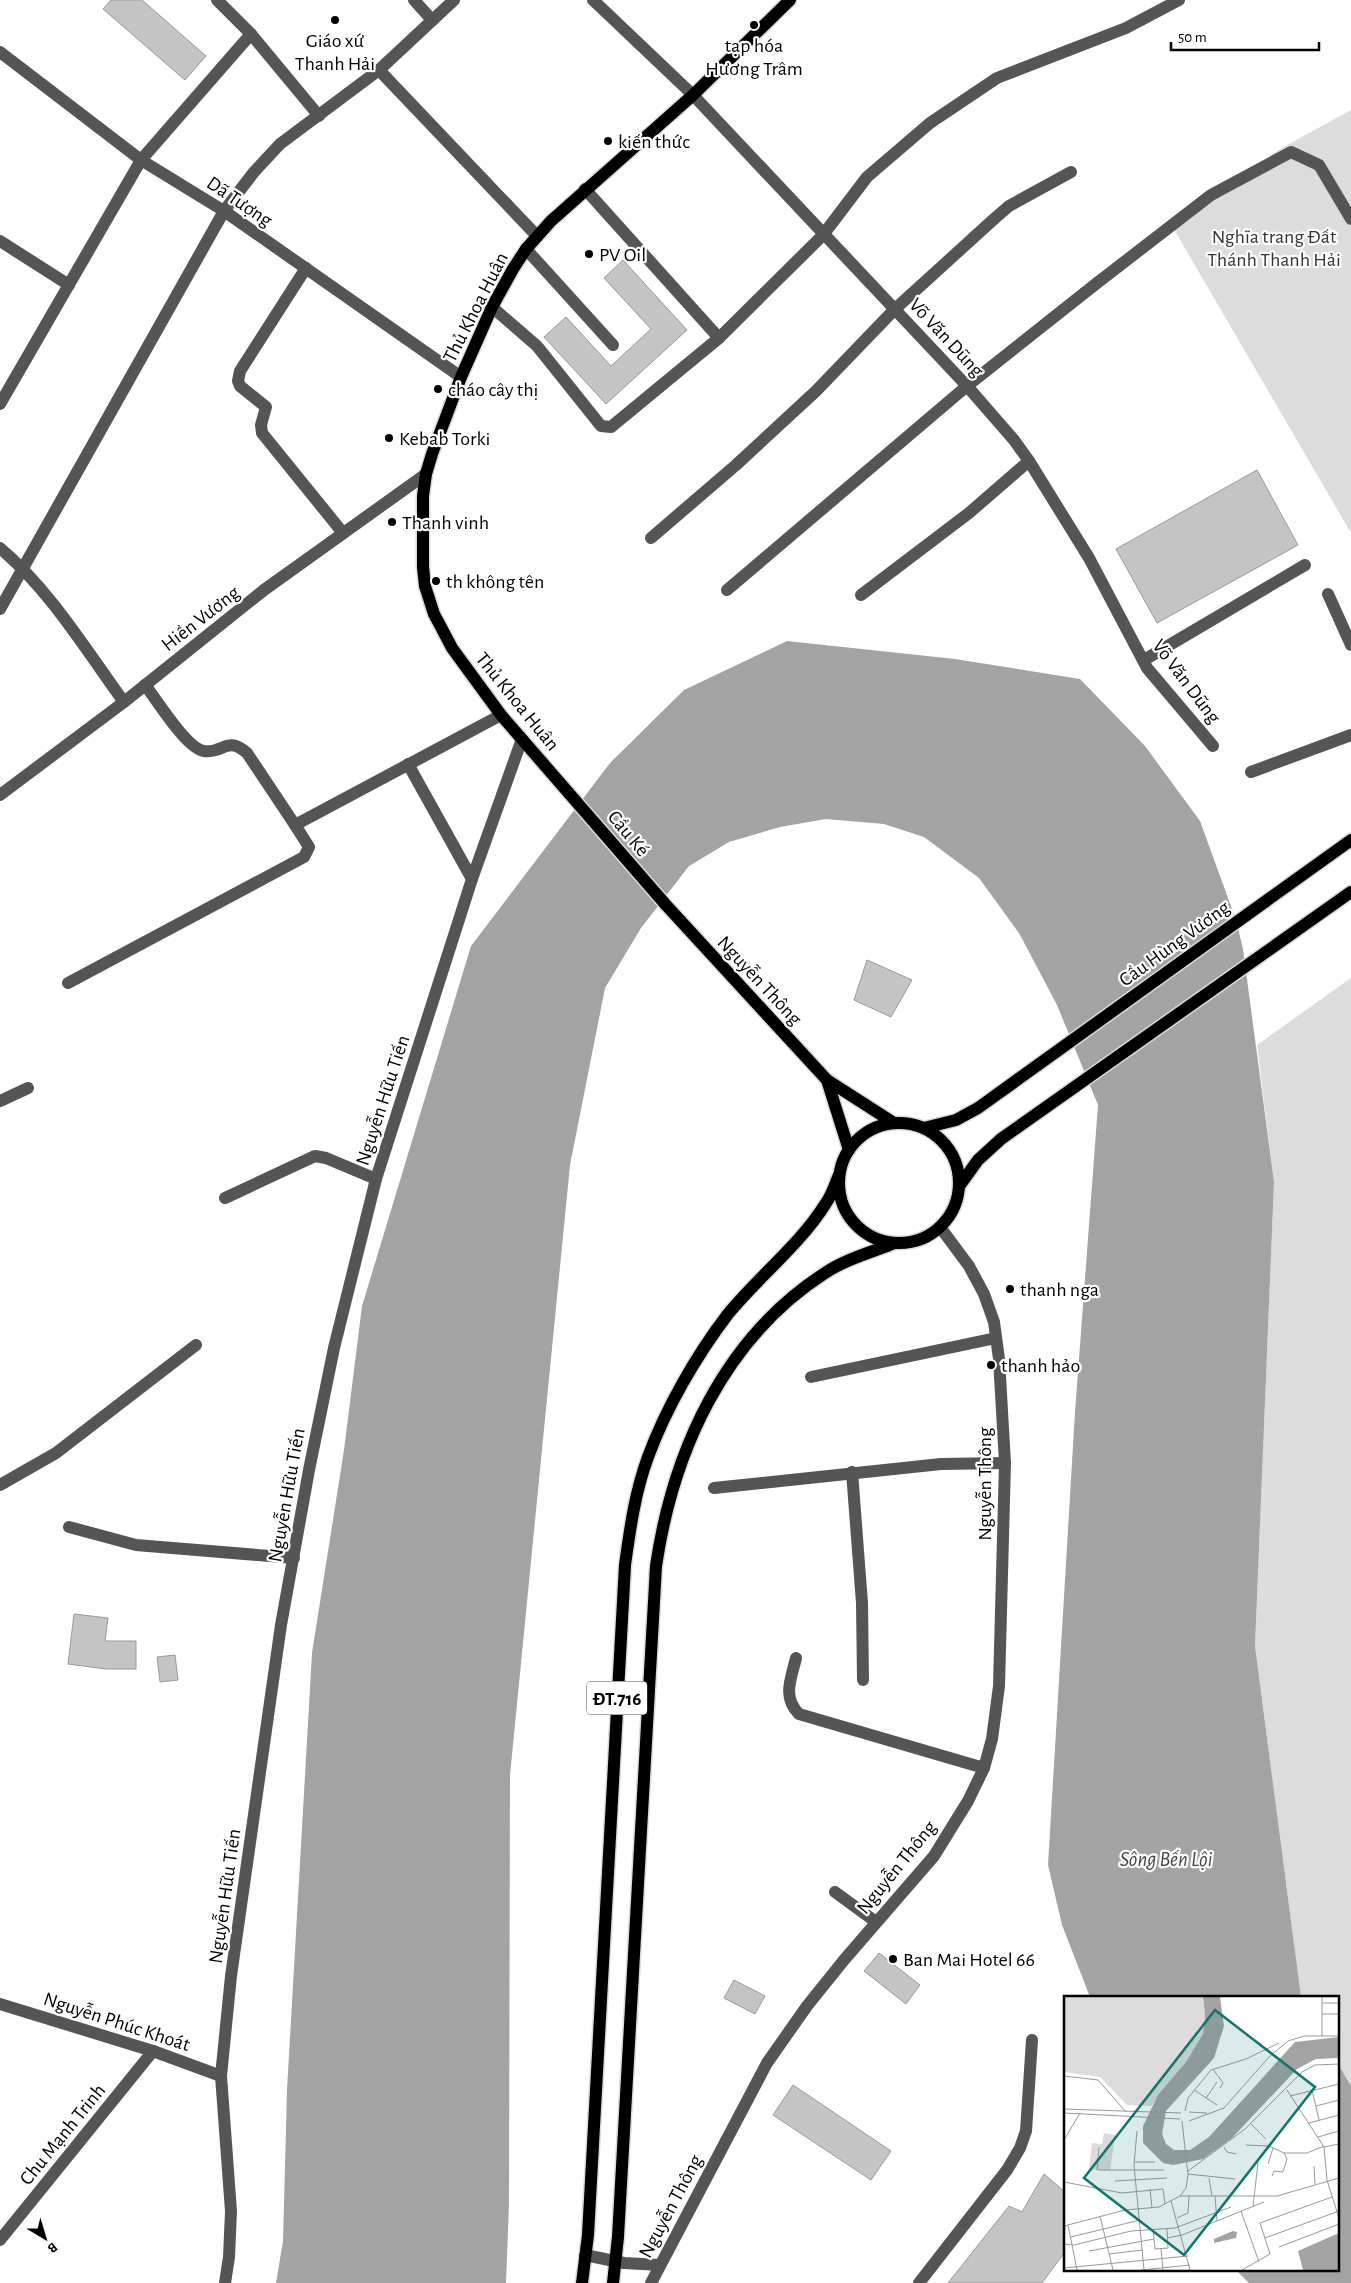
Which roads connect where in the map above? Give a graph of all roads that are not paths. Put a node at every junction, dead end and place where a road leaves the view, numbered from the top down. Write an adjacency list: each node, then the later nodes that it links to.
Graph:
1 (217, 0): 8 (street)
2 (414, 0): 7 (street)
3 (454, 0): 7 (street)
4 (790, 0): 11 (main road, Thủ Khoa Huân)
5 (1179, 0): 18 (street)
6 (599, 2): 11 (street, Võ Văn Dũng)
7 (432, 20): 10 (street)
8 (251, 34): 12 (street); 13 (street)
9 (0, 52): 13 (street, Dã Tượng)
10 (379, 70): 12 (street); 19 (street)
11 (693, 95): 15 (main road, Thủ Khoa Huân); 18 (street, Võ Văn Dũng)
12 (319, 116): 16 (street)
13 (141, 160): 16 (street, Dã Tượng); 23 (street)
14 (1071, 172): 25 (street)
15 (585, 189): 19 (main road, Thủ Khoa Huân); 26 (street)
16 (224, 212): 22 (street, Dã Tượng); 37 (street)
17 (1351, 219): 29 (street)
18 (823, 234): 25 (street, Võ Văn Dũng); 26 (street)
19 (537, 236): 21 (main road, Thủ Khoa Huân)
20 (0, 241): 23 (street)
21 (526, 249): 24 (main road, Thủ Khoa Huân); 27 (street)
22 (306, 268): 28 (street, Dã Tượng); 33 (street)
23 (69, 285): 30 (street)
24 (492, 307): 26 (street); 28 (main road, Thủ Khoa Huân)
25 (895, 309): 29 (street, Võ Văn Dũng); 34 (street)
26 (719, 338)
27 (613, 345)
28 (461, 376): 32 (main road, Thủ Khoa Huân)
29 (967, 386): 31 (street, Võ Văn Dũng); 38 (street)
30 (0, 404)
31 (1029, 461): 40 (street); 43 (street, Võ Văn Dũng)
32 (426, 474): 33 (street, Hiền Vương); 46 (main road, Thủ Khoa Huân)
33 (343, 533): 44 (street, Hiền Vương)
34 (651, 538)
35 (0, 548): 37 (street)
36 (1305, 565): 43 (street)
37 (23, 569): 41 (street); 45 (street)
38 (727, 590)
39 (1328, 594): 42 (street)
40 (861, 596)
41 (0, 609)
42 (1351, 645)
43 (1144, 660): 49 (street, Võ Văn Dũng)
44 (145, 685): 45 (street, Hiền Vương); 54 (street)
45 (124, 702): 53 (street, Hiền Vương)
46 (501, 715): 48 (main road, Thủ Khoa Huân); 50 (street)
47 (1351, 735): 51 (street)
48 (522, 739): 52 (main road, Thủ Khoa Huân); 56 (street, Nguyễn Hữu Tiến)
49 (1213, 746)
50 (408, 764): 54 (street); 56 (street)
51 (1251, 772)
52 (563, 784): 58 (main road, Cầu Ké)
53 (0, 795)
54 (295, 825): 59 (street)
55 (1351, 840): 64 (main road, Cầu Hùng Vương)
56 (472, 879): 67 (street, Nguyễn Hữu Tiến)
57 (1351, 892): 68 (main road)
58 (666, 905): 60 (main road, Nguyễn Thông)
59 (68, 983)
60 (827, 1080): 63 (main road, Nguyễn Thông); 65 (main road, Nguyễn Thông)
61 (28, 1088): 62 (street)
62 (0, 1101)
63 (894, 1123): 64 (main road); 65 (main road)
64 (924, 1128): 68 (main road)
65 (849, 1150): 66 (main road)
66 (840, 1176): 71 (main road); 91 (main road, ĐT.716)
67 (376, 1179): 69 (street); 80 (street, Nguyễn Hữu Tiến)
68 (960, 1185): 70 (main road)
69 (225, 1198)
70 (940, 1227): 71 (main road); 72 (street, Nguyễn Thông)
71 (895, 1243): 92 (main road, Nguyễn Thông / ĐT.716)
72 (996, 1338): 74 (street); 75 (street, Nguyễn Thông)
73 (196, 1345): 77 (street)
74 (811, 1377)
75 (1005, 1463): 76 (street); 83 (street, Nguyễn Thông)
76 (852, 1472): 78 (street); 82 (street)
77 (0, 1485)
78 (714, 1488)
79 (68, 1526): 80 (street)
80 (294, 1558): 89 (street, Nguyễn Hữu Tiến)
81 (796, 1658): 83 (street)
82 (863, 1680)
83 (984, 1768): 85 (street, Nguyễn Thông)
84 (835, 1892): 85 (street)
85 (876, 1922): 93 (street, Nguyễn Thông)
86 (0, 2004): 88 (street, Nguyễn Phúc Khoát)
87 (1032, 2040): 98 (street)
88 (153, 2051): 89 (street, Nguyễn Phúc Khoát); 90 (street, Chu Mạnh Trinh)
89 (221, 2076): 94 (street, Nguyễn Hữu Tiến)
90 (0, 2240)
91 (585, 2255): 92 (street); 95 (main road, ĐT.716)
92 (616, 2262): 93 (street); 96 (main road, Nguyễn Thông / ĐT.716)
93 (660, 2265): 97 (street, Nguyễn Thông)
94 (225, 2283)
95 (582, 2283)
96 (613, 2283)
97 (651, 2283)
98 (919, 2283)

